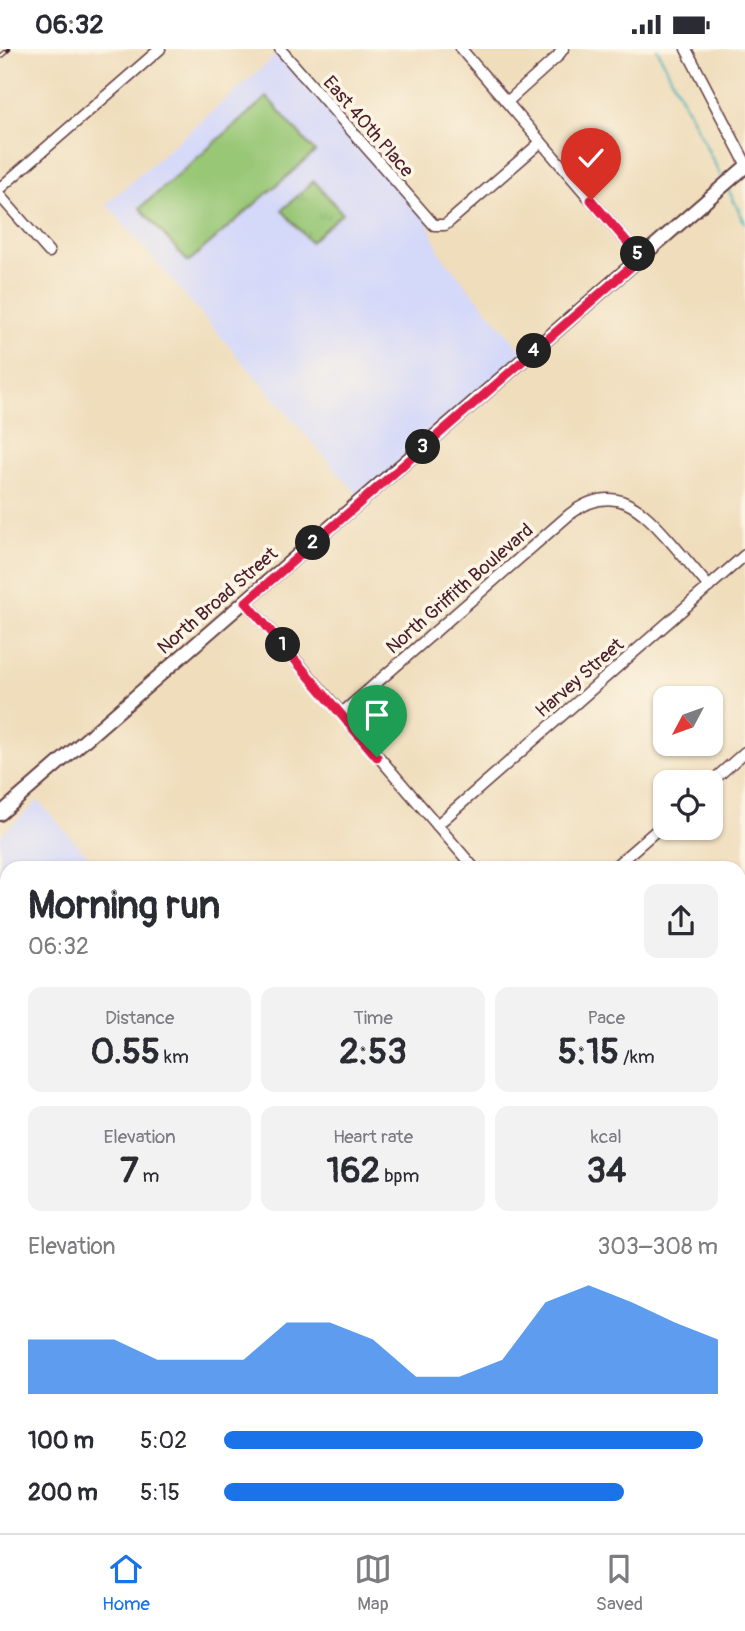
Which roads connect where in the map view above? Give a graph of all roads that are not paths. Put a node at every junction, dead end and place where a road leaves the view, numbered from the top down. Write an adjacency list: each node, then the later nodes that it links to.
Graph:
1 (160, 49): 9 (street)
2 (280, 49): 7 (street, East 40th Place)
3 (461, 49): 6 (street)
4 (562, 49): 6 (street)
5 (686, 49): 8 (street)
6 (507, 102): 7 (street)
7 (541, 142): 12 (street)
8 (742, 169): 12 (street, North Broad Street)
9 (0, 188)
10 (0, 196): 11 (street)
11 (49, 252)
12 (641, 258): 15 (street, North Broad Street)
13 (745, 555): 14 (street, Harvey Street)
14 (709, 587): 16 (street, North Griffith Boulevard); 20 (street, Harvey Street)
15 (246, 602): 16 (street); 19 (street, North Broad Street)
16 (342, 713): 20 (street)
17 (745, 752): 18 (street)
18 (723, 771)
19 (0, 814)
20 (437, 825): 22 (street)
21 (653, 833): 23 (street)
22 (468, 861)
23 (621, 861)

